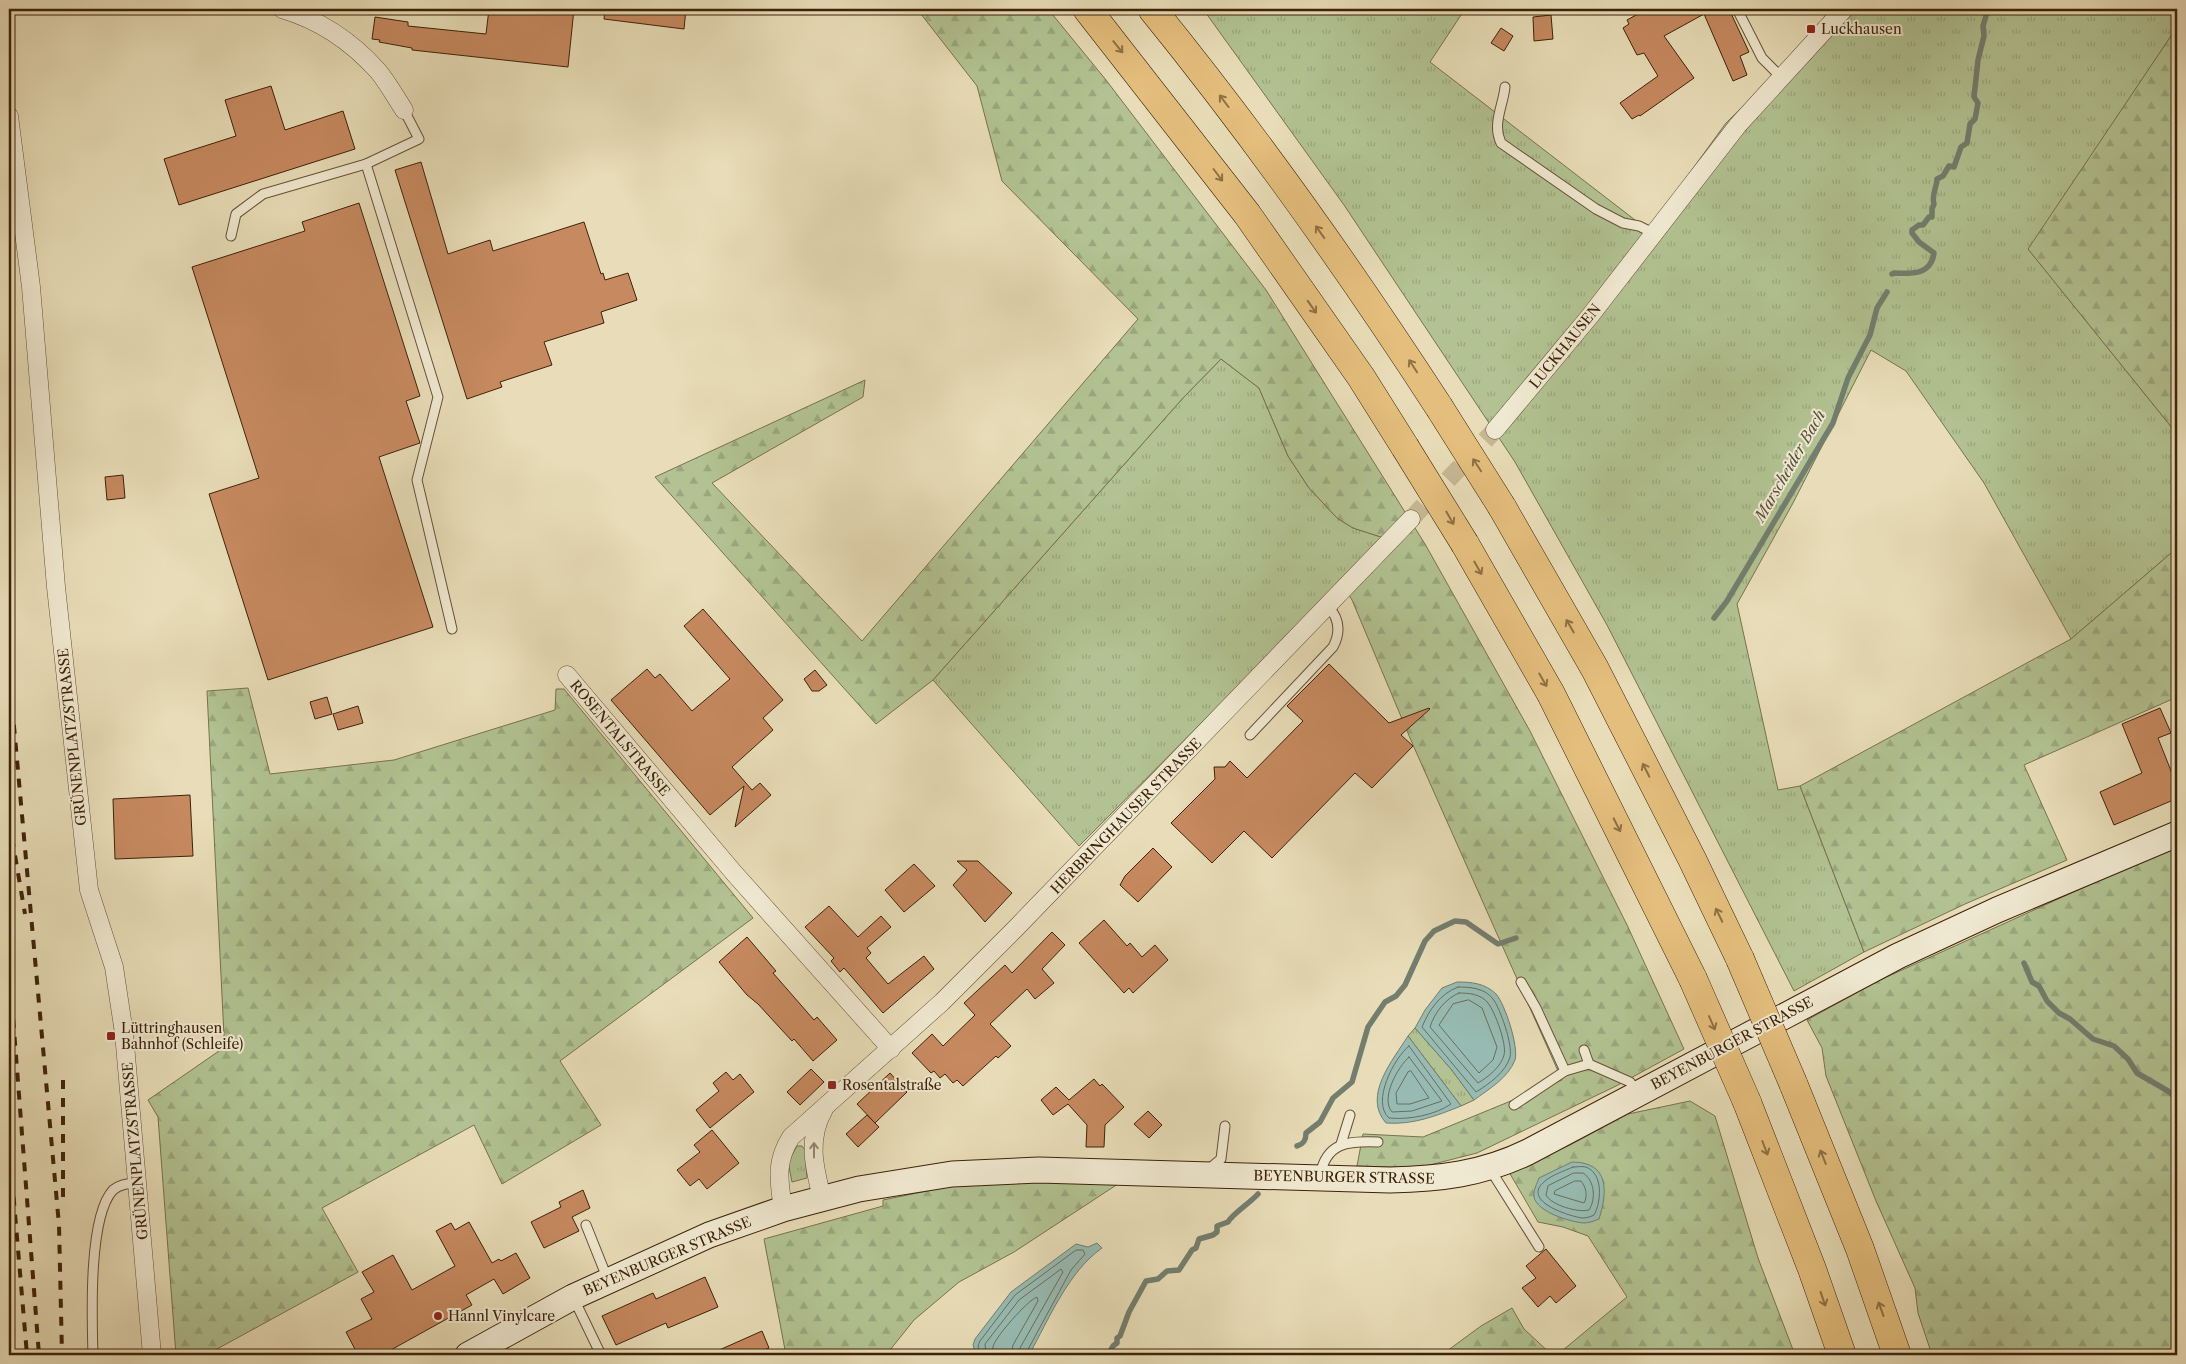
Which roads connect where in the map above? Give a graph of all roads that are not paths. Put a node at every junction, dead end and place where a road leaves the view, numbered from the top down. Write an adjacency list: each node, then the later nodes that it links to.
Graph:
1 (282, 9): 8 (street)
2 (1087, 9): 46 (highway, one-way to 46, bridge)
3 (1152, 9): 47 (highway, one-way to 3, bridge)
4 (1737, 9): 6 (lane)
5 (1844, 9): 6 (street, LUCKHAUSEN)
6 (1782, 78): 11 (street, LUCKHAUSEN)
7 (1505, 87): 11 (lane)
8 (404, 110): 10 (lane)
9 (9, 116): 35 (street, GRÜNENPLATZSTRASSE)
10 (366, 164): 12 (lane); 16 (lane)
11 (1654, 234): 13 (street, LUCKHAUSEN)
12 (230, 236)
13 (1495, 430)
14 (1411, 519): 15 (street, HERBRINGHAUSER STRASSE)
15 (1328, 606): 18 (lane); 21 (street, HERBRINGHAUSER STRASSE)
16 (452, 629)
17 (567, 675): 21 (street, ROSENTALSTRASSE)
18 (1250, 735)
19 (2177, 834): 25 (main road, BEYENBURGER STRASSE)
20 (1521, 982): 24 (lane)
21 (891, 1049): 26 (street, HERBRINGHAUSER STRASSE)
22 (1584, 1050): 23 (lane)
23 (1589, 1064): 24 (lane); 25 (lane)
24 (1565, 1071): 27 (lane)
25 (1637, 1093): 32 (main road, BEYENBURGER STRASSE)
26 (829, 1101): 36 (street, HERBRINGHAUSER STRASSE, one-way to 26); 37 (street, HERBRINGHAUSER STRASSE)
27 (1514, 1105)
28 (1350, 1114): 31 (lane)
29 (1225, 1126): 33 (lane)
30 (1378, 1142): 31 (lane)
31 (1341, 1144): 34 (lane)
32 (1489, 1168): 34 (main road, BEYENBURGER STRASSE); 39 (lane)
33 (1206, 1174): 34 (main road, BEYENBURGER STRASSE); 36 (main road, BEYENBURGER STRASSE)
34 (1319, 1178)
35 (138, 1183): 42 (lane); 43 (street, GRÜNENPLATZSTRASSE)
36 (822, 1198): 37 (main road, BEYENBURGER STRASSE)
37 (782, 1209): 40 (main road, BEYENBURGER STRASSE)
38 (586, 1225): 40 (lane)
39 (1540, 1247)
40 (608, 1280): 41 (main road, BEYENBURGER STRASSE)
41 (573, 1297): 44 (main road, BEYENBURGER STRASSE); 45 (lane)
42 (93, 1355)
43 (152, 1355)
44 (468, 1355)
45 (602, 1355)
46 (1842, 1355)
47 (1897, 1355)

